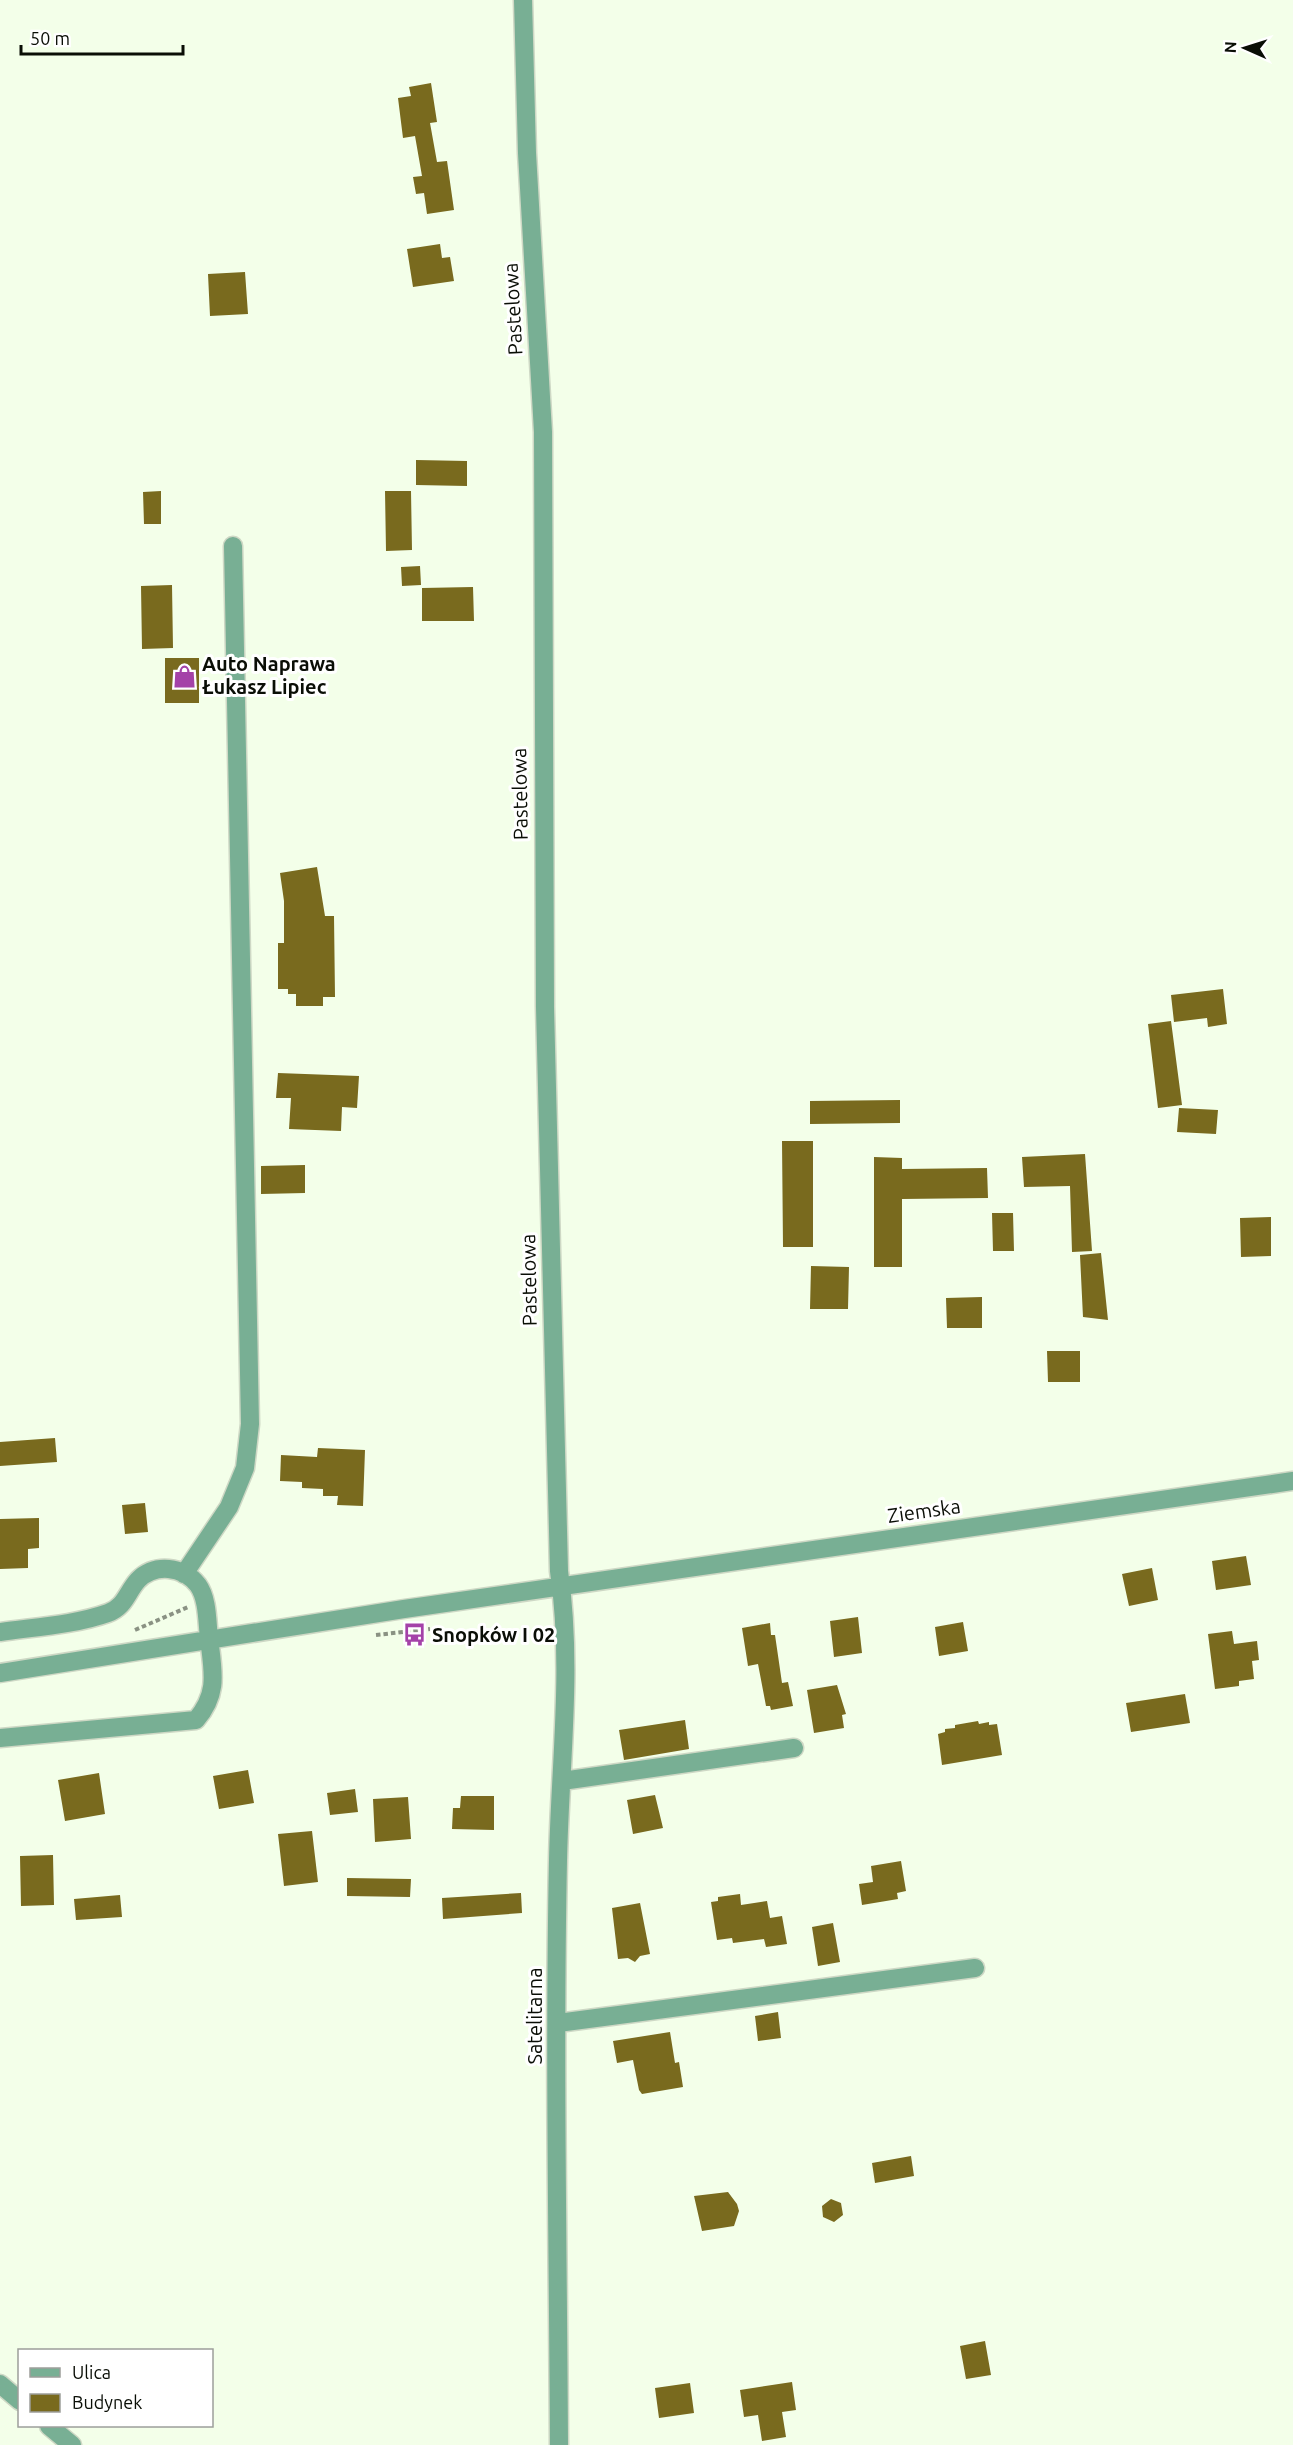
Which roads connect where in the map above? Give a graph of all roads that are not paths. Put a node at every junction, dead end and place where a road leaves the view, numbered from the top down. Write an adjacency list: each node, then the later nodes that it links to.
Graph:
1 (523, 0): 5 (street, Pastelowa)
2 (233, 546): 4 (street)
3 (1293, 1481): 5 (street, Ziemska)
4 (184, 1574): 6 (street); 7 (street)
5 (561, 1587): 7 (street, Ziemska); 11 (street, Satelitarna)
6 (0, 1632)
7 (209, 1640): 8 (street, Ziemska); 9 (street)
8 (0, 1673)
9 (0, 1738)
10 (794, 1748): 11 (street)
11 (562, 1781): 13 (street, Satelitarna)
12 (975, 1968): 13 (street)
13 (558, 2023): 18 (street, Satelitarna)
14 (0, 2384): 15 (street)
15 (18, 2399)
16 (50, 2427): 17 (street)
17 (72, 2445)
18 (559, 2445)

